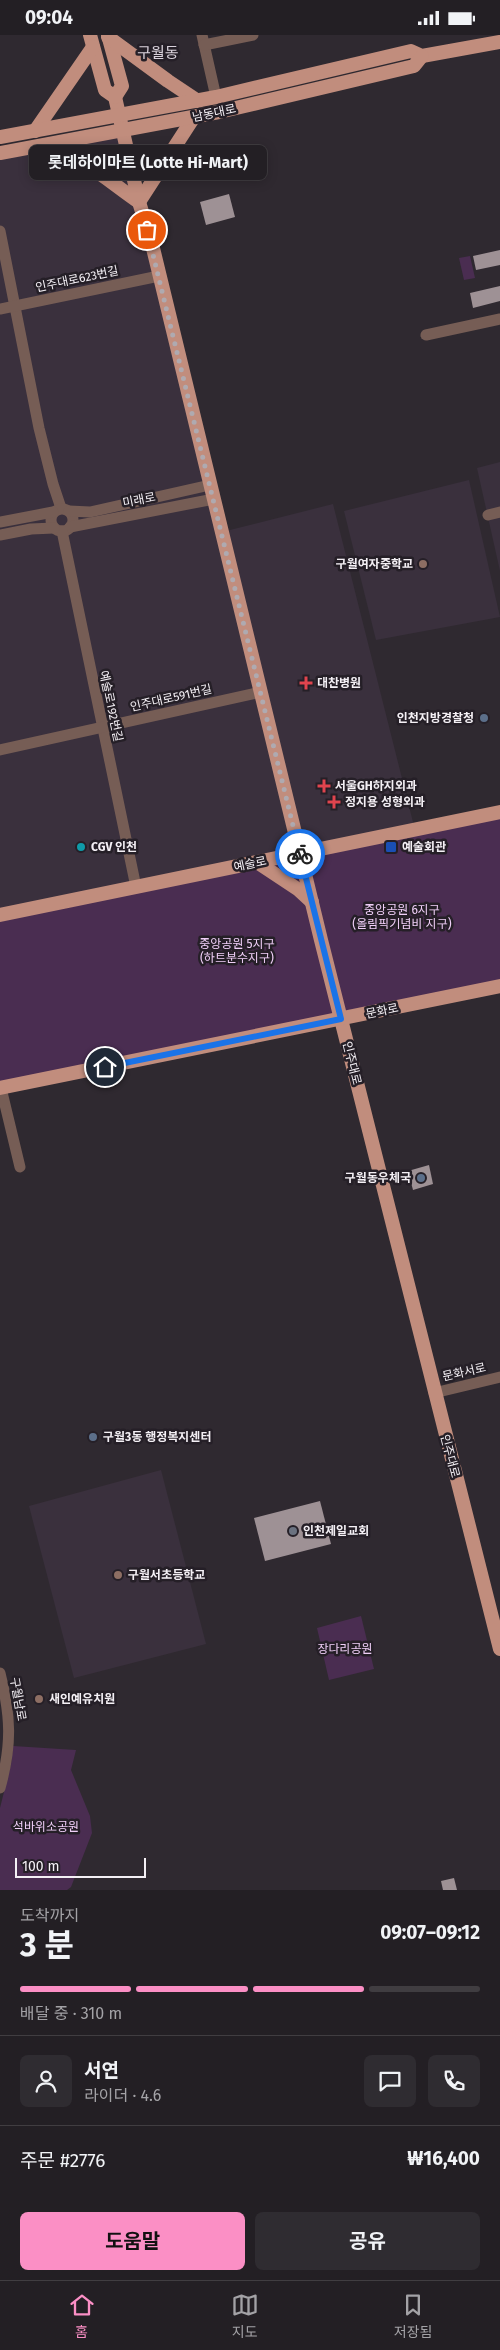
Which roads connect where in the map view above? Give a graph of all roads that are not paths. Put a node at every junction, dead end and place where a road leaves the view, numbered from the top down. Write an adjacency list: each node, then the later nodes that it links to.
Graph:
1 (253, 35): 3 (street)
2 (108, 36): 7 (main road, 인주대로); 9 (main road)
3 (203, 40): 8 (street)
4 (498, 40): 6 (main road, 남동대로)
5 (92, 41): 7 (main road, 인주대로); 12 (main road)
6 (422, 57): 8 (main road, 남동대로); 11 (main road, 남동대로)
7 (115, 97): 10 (main road, 인주대로)
8 (216, 97): 9 (main road, 남동대로)
9 (198, 101): 10 (main road, 남동대로)
10 (120, 117): 12 (main road, 남동대로); 13 (main road, 인주대로)
11 (194, 117): 13 (main road, 남동대로); 17 (main road)
12 (35, 131): 14 (main road, 남동대로)
13 (123, 131): 15 (main road, 남동대로); 17 (main road, 인주대로)
14 (0, 137)
15 (38, 146): 16 (main road, 남동대로); 17 (main road)
16 (0, 153)
17 (139, 202): 19 (main road, 인주대로)
18 (0, 231): 20 (street)
19 (159, 276): 20 (street, 인주대로623번길); 24 (main road, 인주대로)
20 (15, 306): 21 (street, 인주대로623번길); 26 (street)
21 (0, 309)
22 (500, 319): 23 (street)
23 (426, 335)
24 (210, 485): 25 (main road, 인주대로); 26 (street, 미래로)
25 (214, 499): 30 (street, 미래로); 32 (main road, 인주대로)
26 (61, 510): 29 (street, 미래로); 30 (street); 30 (street)
27 (500, 512): 28 (street)
28 (488, 515)
29 (0, 522)
30 (62, 529): 31 (street, 미래로); 33 (street, 예술로192번길)
31 (0, 535)
32 (261, 693): 33 (street, 인주대로591번길); 36 (main road, 인주대로)
33 (102, 728): 34 (street, 인주대로591번길); 38 (street, 예술로192번길)
34 (0, 750)
35 (500, 812): 36 (main road, 예술로)
36 (300, 853): 37 (main road, 예술로); 39 (main road, 인주대로)
37 (256, 862): 38 (main road, 예술로); 39 (main road)
38 (136, 887): 40 (main road, 예술로)
39 (312, 902): 42 (main road, 인주대로)
40 (0, 915)
41 (500, 986): 42 (main road, 문화로)
42 (341, 1019): 43 (main road, 문화로); 48 (main road, 인주대로)
43 (0, 1088): 44 (street)
44 (12, 1136): 45 (street); 46 (street)
45 (0, 1138)
46 (20, 1167)
47 (500, 1377): 48 (street, 문화서로)
48 (434, 1393): 49 (main road, 인주대로)
49 (500, 1649)
50 (0, 1673): 51 (street, 구월남로)
51 (0, 1788)

